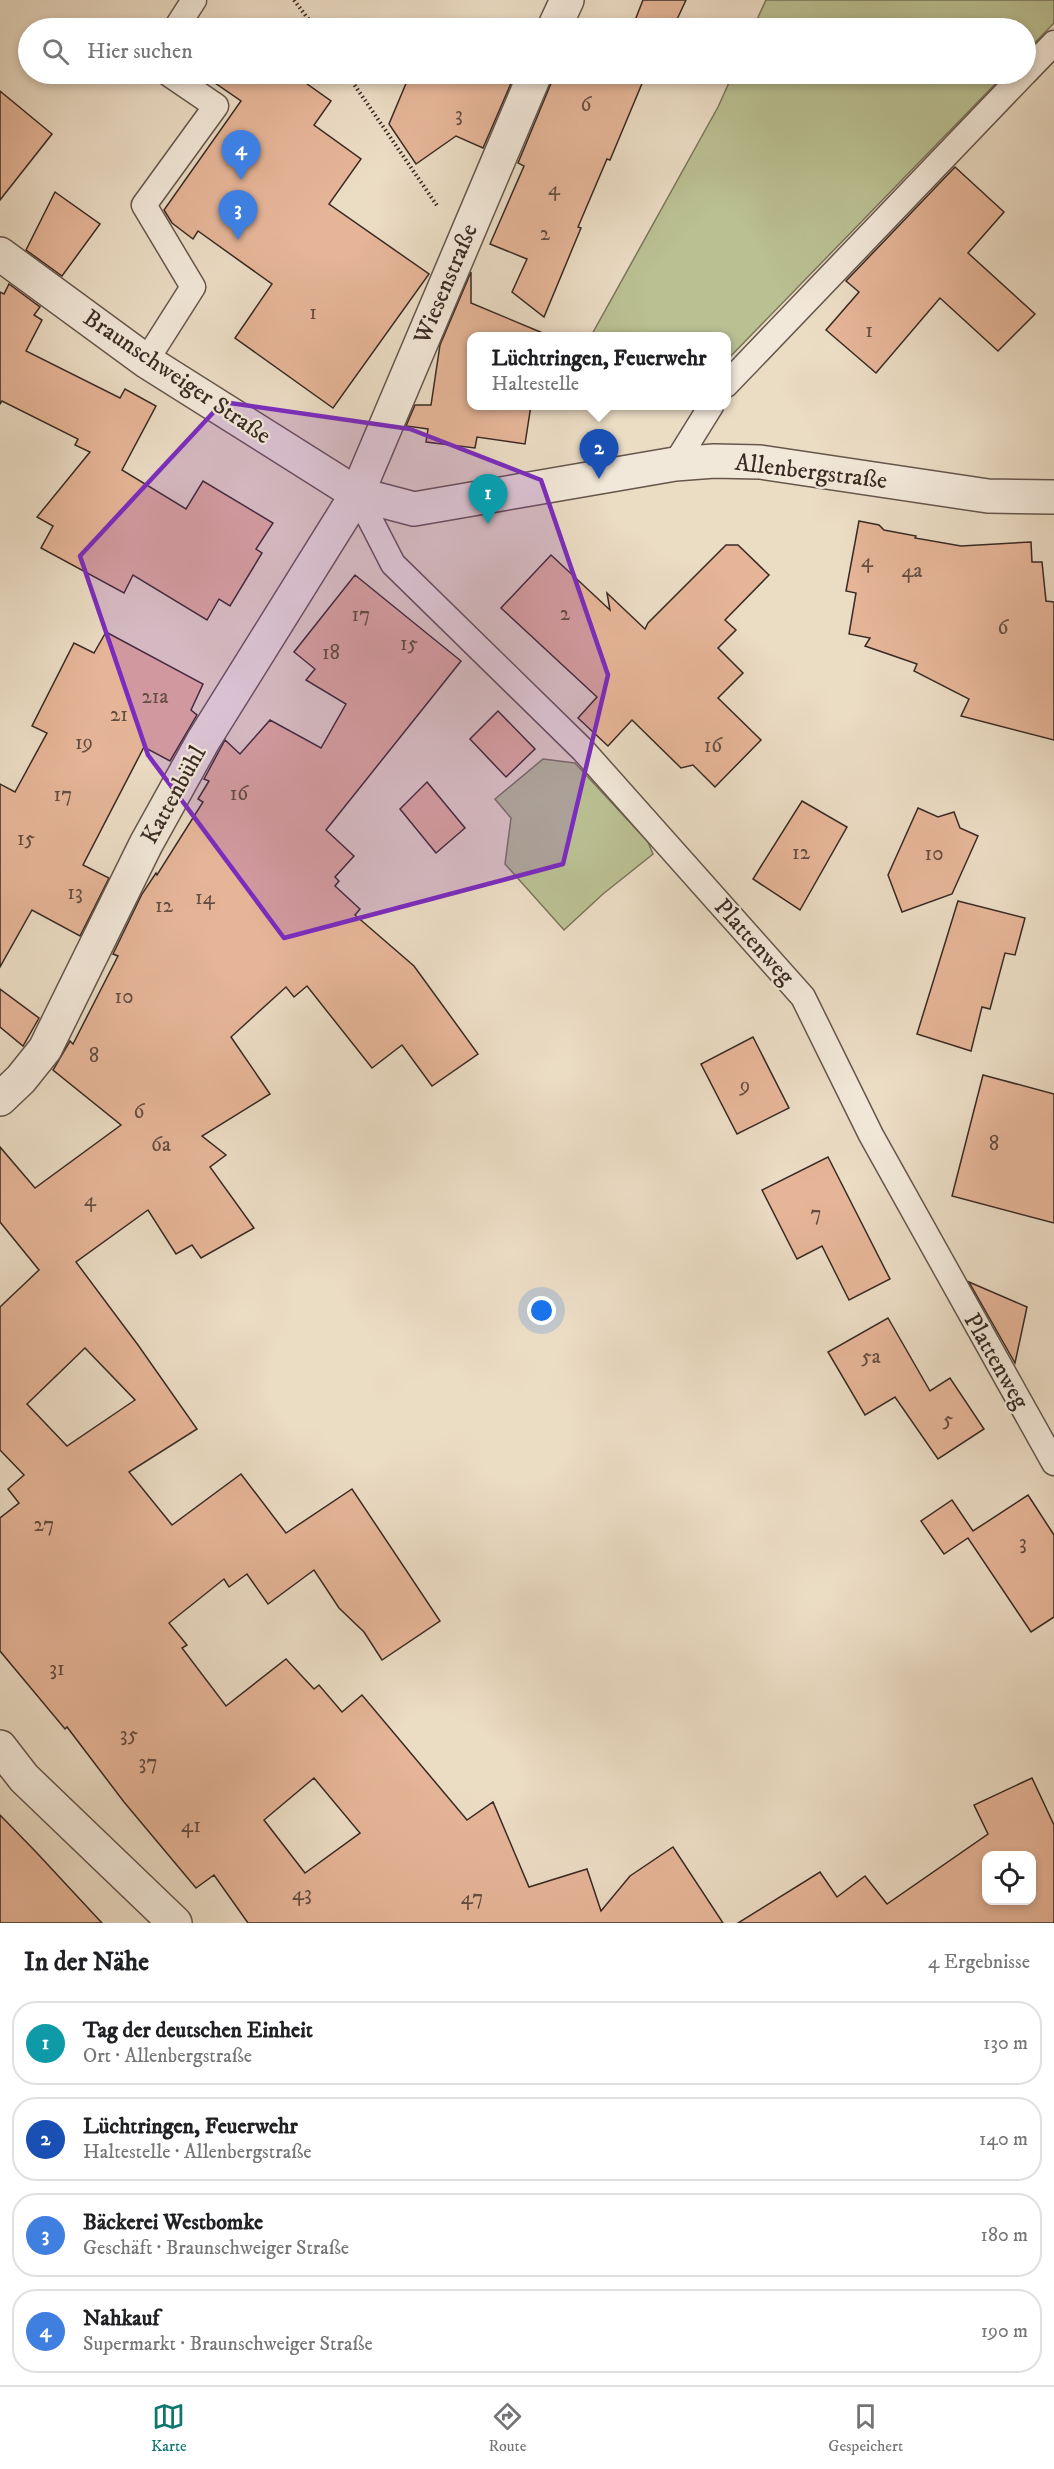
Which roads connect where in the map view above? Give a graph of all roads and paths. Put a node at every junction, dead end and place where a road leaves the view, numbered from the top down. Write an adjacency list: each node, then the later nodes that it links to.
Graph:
1 (194, 0): 4 (lane)
2 (294, 0): 5 (path)
3 (567, 0): 6 (street)
4 (182, 18)
5 (308, 18)
6 (559, 18)
7 (1054, 43): 8 (lane)
8 (1036, 62)
9 (184, 84): 15 (lane)
10 (354, 84): 13 (path)
11 (531, 84): 13 (street, Wiesenstraße)
12 (1014, 84): 16 (lane)
13 (463, 244): 19 (street, Wiesenstraße)
14 (0, 254): 15 (street, Braunschweiger Straße)
15 (146, 361): 19 (street, Braunschweiger Straße)
16 (731, 380)
17 (708, 410): 18 (lane)
18 (675, 464): 19 (street, Allenbergstraße); 20 (street, Allenbergstraße)
19 (357, 494): 21 (street, Kattenbühl); 22 (lane, Plattenweg)
20 (1054, 497)
21 (0, 1099)
22 (1054, 1463)
23 (0, 1748): 24 (street)
24 (175, 1923)

